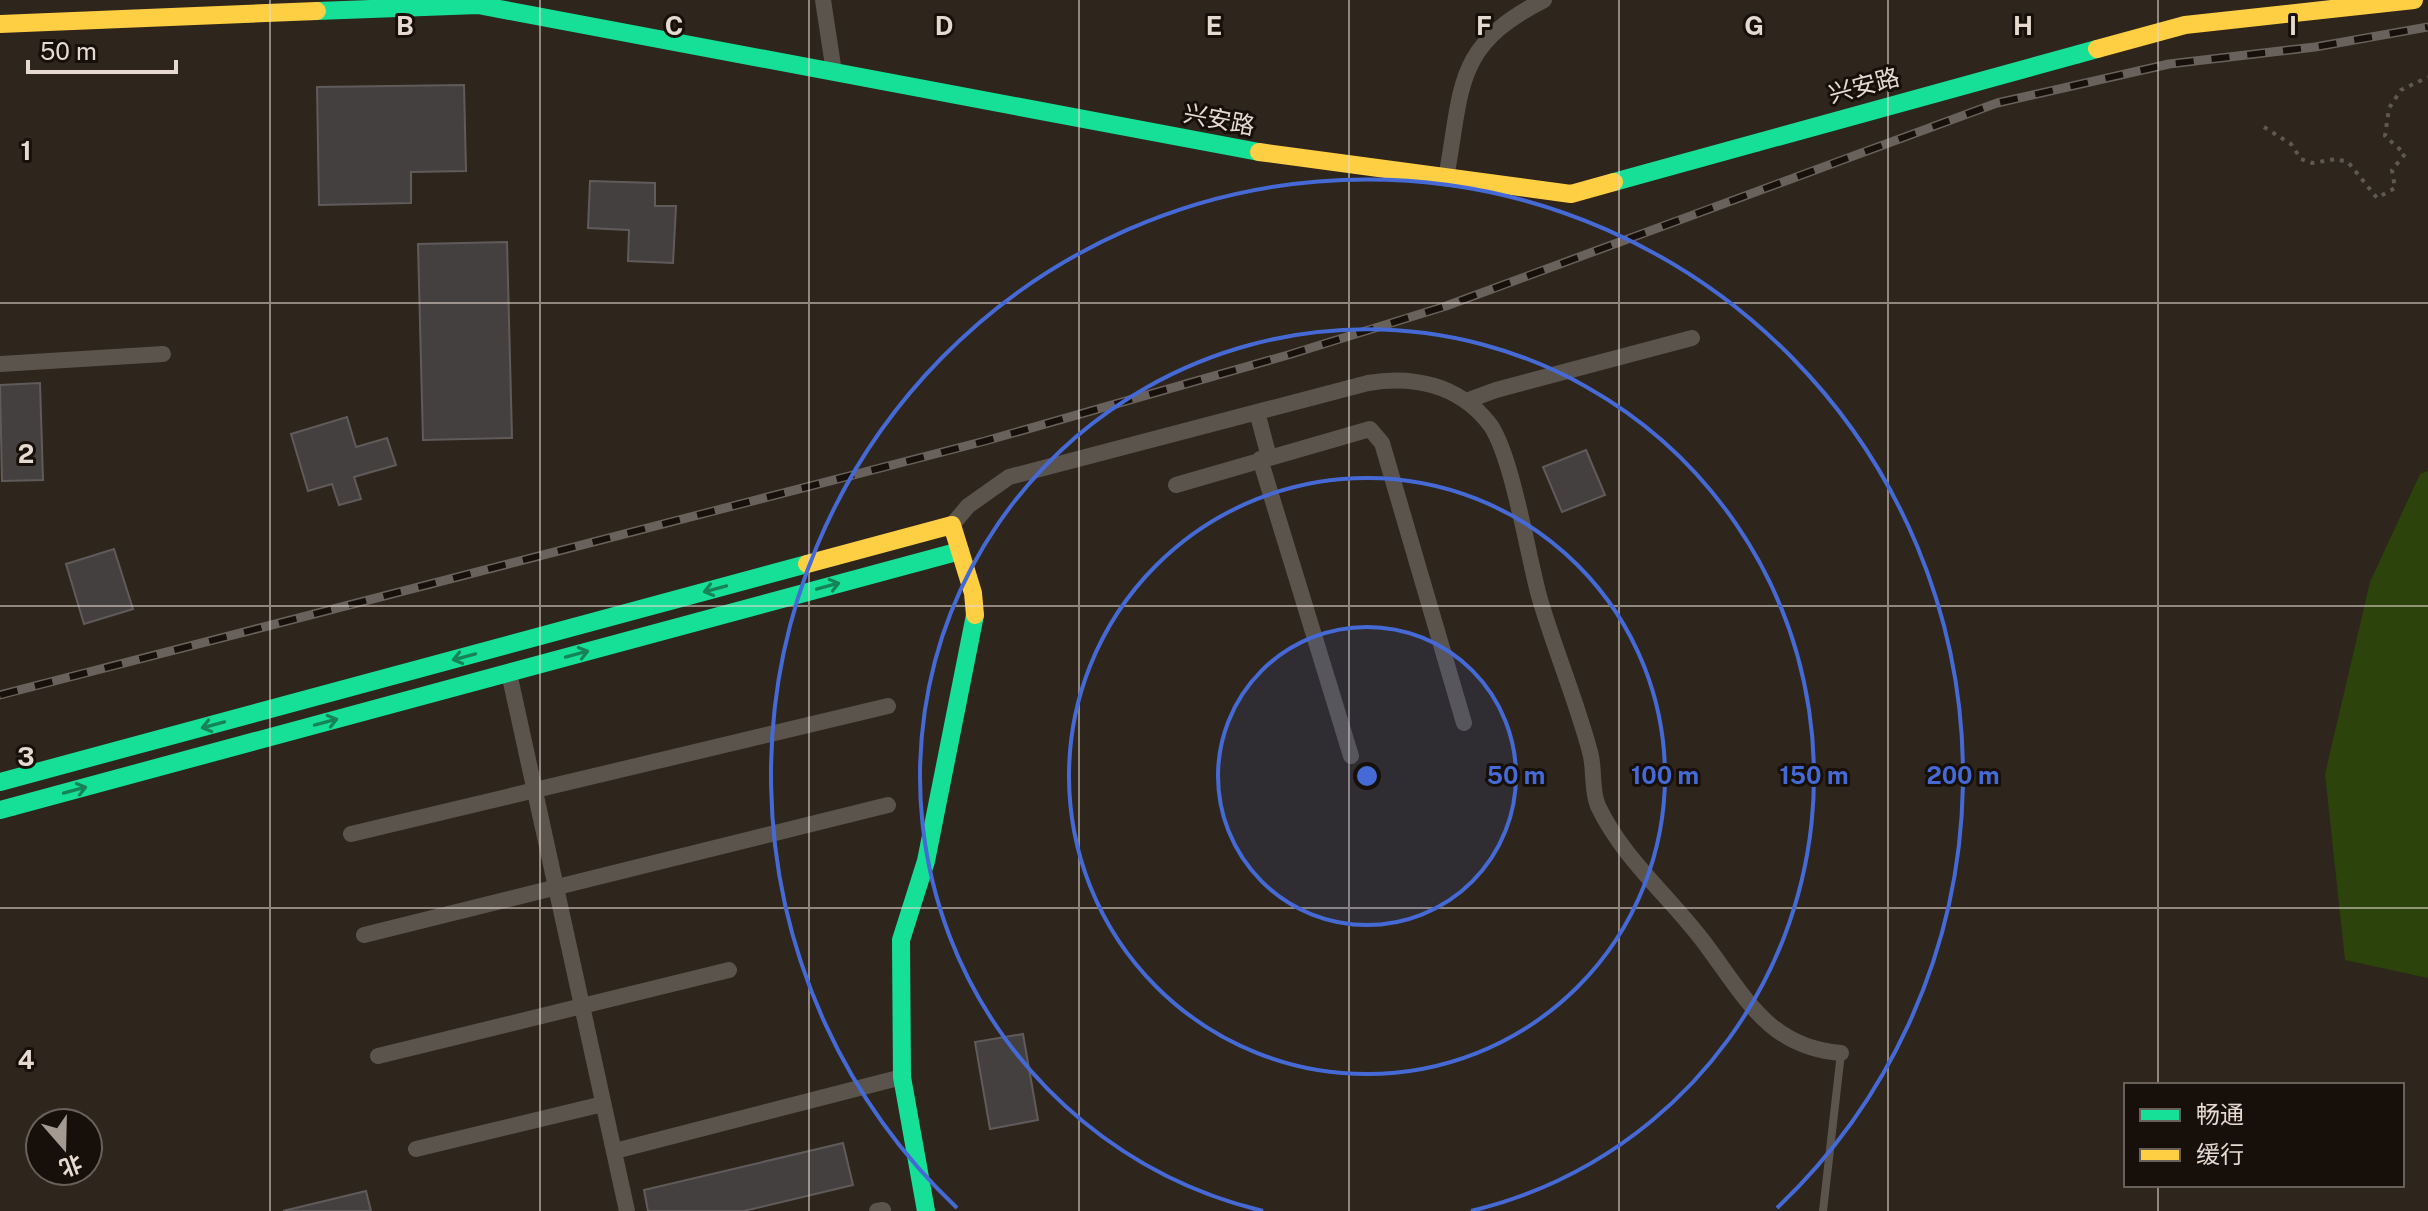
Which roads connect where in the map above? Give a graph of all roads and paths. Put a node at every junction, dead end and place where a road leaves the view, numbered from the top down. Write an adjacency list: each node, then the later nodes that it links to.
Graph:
1 (823, 0): 5 (street)
2 (1544, 0): 8 (street)
3 (2414, 0): 8 (street, 兴安路)
4 (0, 24): 5 (street, 兴安路)
5 (834, 72): 8 (street, 兴安路)
6 (2428, 77): 7 (path)
7 (2264, 127)
8 (1446, 178)
9 (1692, 338): 12 (street)
10 (163, 354): 11 (street)
11 (0, 364)
12 (1466, 401): 13 (street); 31 (street)
13 (1257, 412): 14 (street); 16 (street)
14 (1264, 458): 15 (street); 20 (street); 21 (street)
15 (1176, 485)
16 (952, 525): 17 (street); 22 (street, one-way to 22)
17 (960, 551): 18 (street, one-way to 17); 33 (street)
18 (509, 673): 23 (street); 25 (street, one-way to 18)
19 (888, 706): 23 (street)
20 (1464, 723)
21 (1351, 756)
22 (0, 782)
23 (534, 790): 26 (street); 27 (street)
24 (888, 805): 27 (street)
25 (0, 810)
26 (351, 834)
27 (555, 888): 28 (street); 30 (street)
28 (364, 935)
29 (729, 970): 30 (street)
30 (580, 1006): 32 (street); 34 (street)
31 (1841, 1053): 39 (lane)
32 (378, 1056)
33 (902, 1077): 36 (street); 38 (street)
34 (603, 1104): 35 (street); 36 (street)
35 (416, 1149)
36 (615, 1151): 37 (street)
37 (627, 1211)
38 (926, 1211)
39 (1823, 1211)

